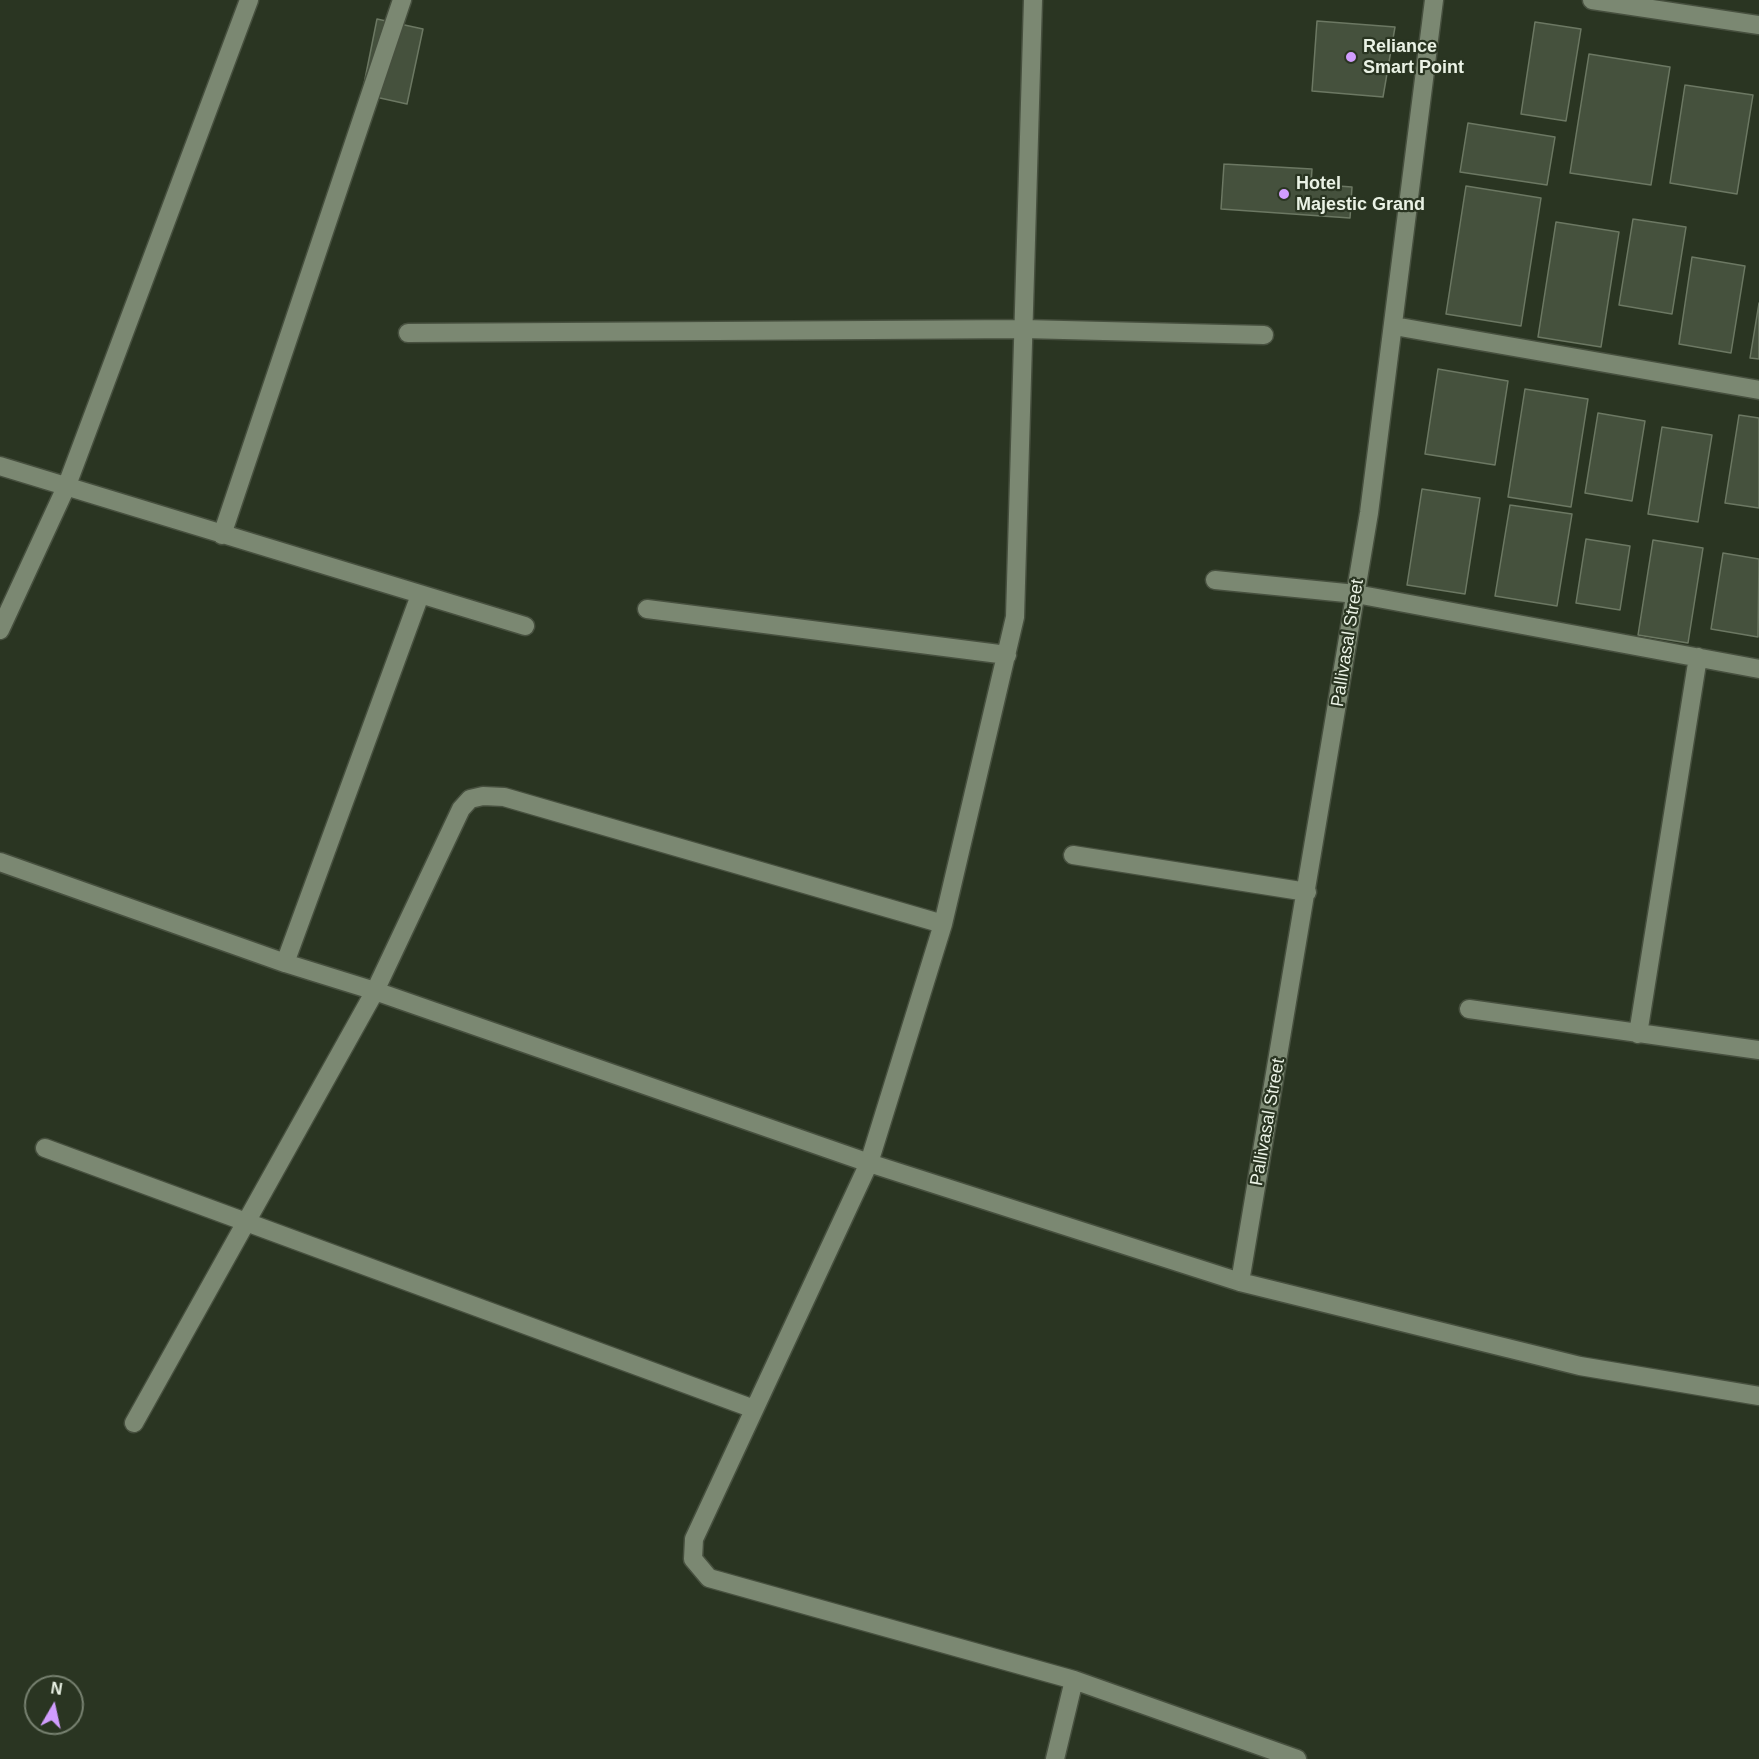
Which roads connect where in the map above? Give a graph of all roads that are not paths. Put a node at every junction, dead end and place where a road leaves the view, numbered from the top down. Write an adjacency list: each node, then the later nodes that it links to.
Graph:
1 (249, 0): 13 (street)
2 (402, 0): 14 (street)
3 (1033, 0): 8 (street)
4 (1434, 0): 7 (street, Pallivasal Street)
5 (1592, 0): 6 (street)
6 (1759, 25)
7 (1394, 326): 11 (street); 16 (street, Pallivasal Street)
8 (1024, 329): 9 (street); 10 (street); 21 (street)
9 (408, 333)
10 (1264, 335)
11 (1759, 390)
12 (0, 466): 13 (street)
13 (67, 485): 14 (street); 20 (street)
14 (222, 536): 17 (street)
15 (1215, 580): 16 (street)
16 (1356, 594): 22 (street); 26 (street, Pallivasal Street)
17 (420, 595): 19 (street); 28 (street)
18 (647, 609): 21 (street)
19 (525, 626)
20 (0, 630)
21 (1006, 655): 27 (street)
22 (1698, 657): 23 (street); 31 (street)
23 (1759, 669)
24 (1073, 855): 26 (street)
25 (0, 861): 28 (street)
26 (1307, 892): 36 (street, Pallivasal Street)
27 (943, 924): 29 (street); 34 (street)
28 (285, 963): 29 (street)
29 (375, 991): 34 (street); 35 (street)
30 (1469, 1009): 31 (street)
31 (1638, 1034): 32 (street)
32 (1759, 1050)
33 (45, 1148): 35 (street)
34 (869, 1163): 36 (street); 38 (street)
35 (246, 1222): 38 (street); 39 (street)
36 (1240, 1282): 37 (street)
37 (1759, 1396)
38 (754, 1409): 40 (street)
39 (134, 1423)
40 (1074, 1680): 41 (street); 42 (street)
41 (1055, 1759)
42 (1297, 1759)

